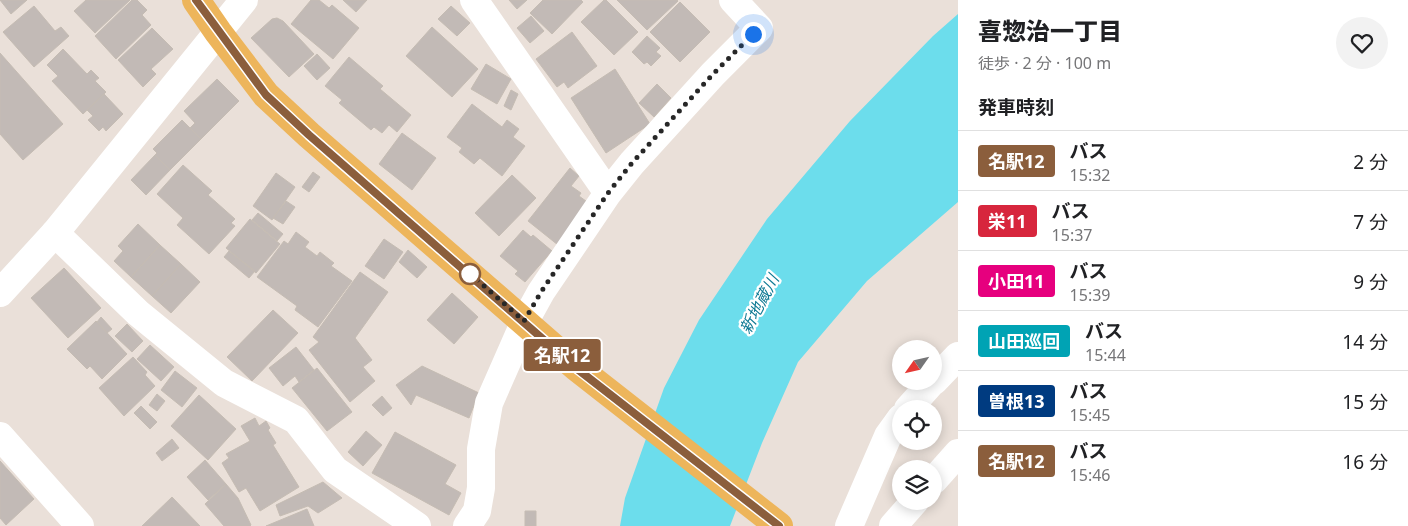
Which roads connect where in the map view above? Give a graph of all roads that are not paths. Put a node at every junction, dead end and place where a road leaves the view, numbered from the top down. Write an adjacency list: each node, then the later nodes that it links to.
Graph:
1 (196, 0): 5 (main road)
2 (244, 0): 5 (street)
3 (474, 0): 6 (street)
4 (734, 0): 6 (street)
5 (218, 32): 7 (street); 9 (main road)
6 (608, 193): 9 (street)
7 (56, 233): 8 (street); 20 (street)
8 (0, 294)
9 (524, 321): 21 (street); 22 (main road)
10 (958, 356): 11 (street)
11 (942, 373)
12 (926, 390): 13 (street)
13 (916, 400)
14 (892, 430): 23 (street)
15 (0, 436): 19 (street)
16 (958, 453): 17 (street)
17 (942, 471)
18 (907, 510): 24 (street)
19 (80, 526)
20 (417, 526)
21 (467, 526)
22 (779, 526)
23 (849, 526)
24 (892, 526)

